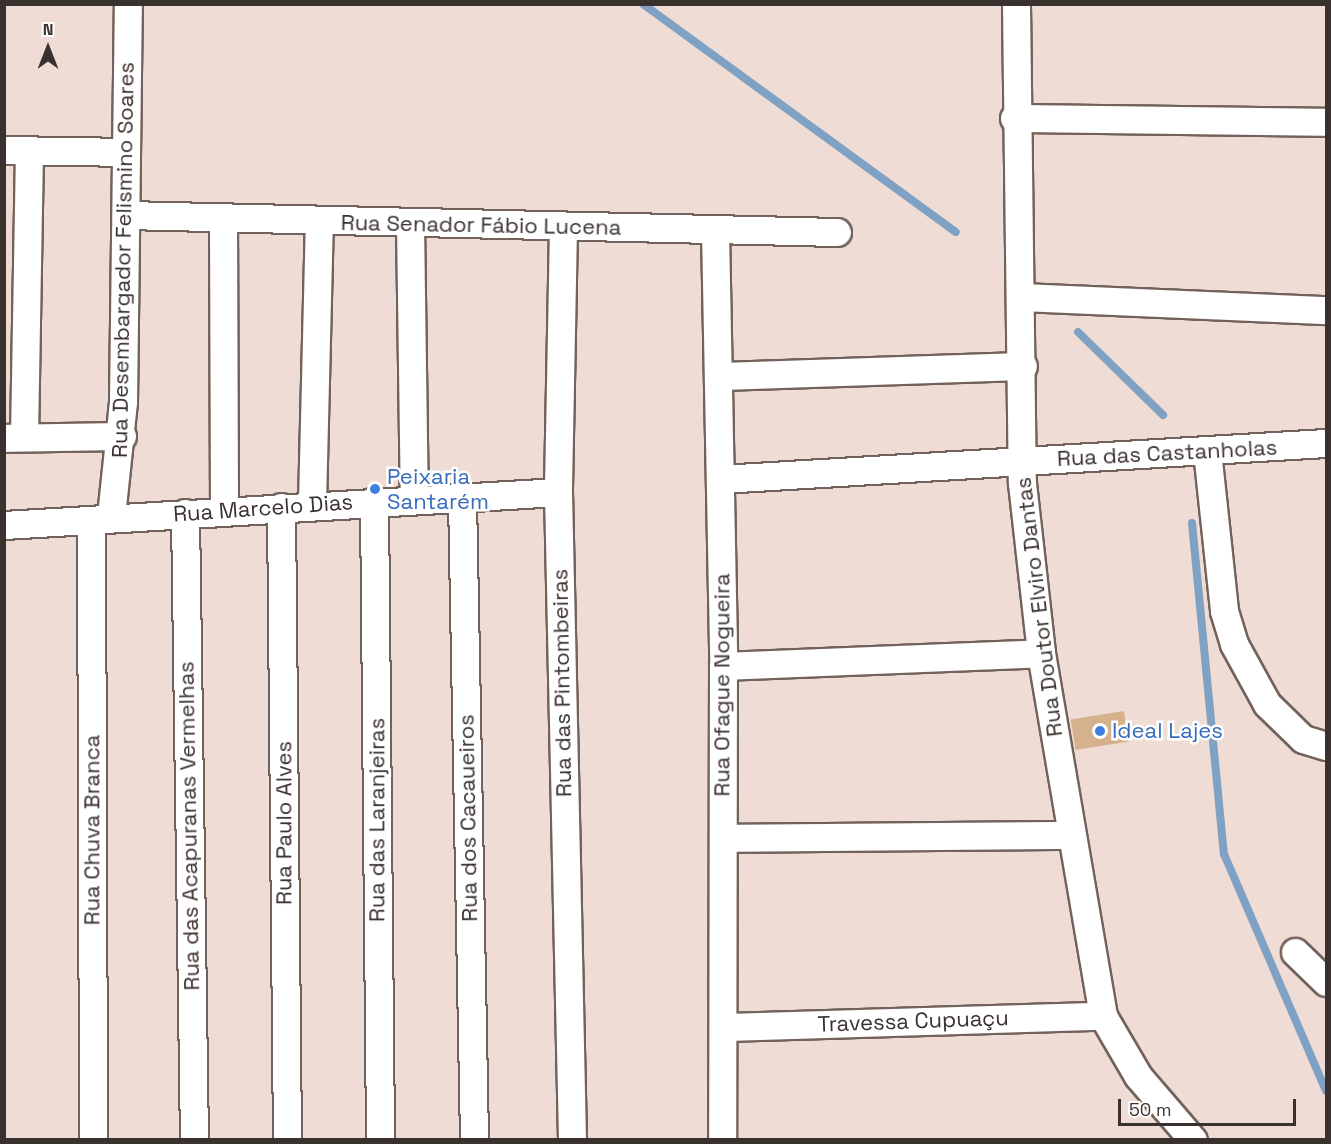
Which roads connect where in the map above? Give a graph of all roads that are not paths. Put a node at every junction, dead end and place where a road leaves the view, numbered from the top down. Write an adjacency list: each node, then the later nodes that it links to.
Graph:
1 (128, 4): 6 (street, Rua Desembargador Felismino Soares)
2 (1016, 4): 3 (street, Rua Doutor Elviro Dantas)
3 (1014, 118): 4 (street); 14 (street, Rua Doutor Elviro Dantas)
4 (1326, 122)
5 (17, 151): 6 (street); 19 (street)
6 (126, 152): 7 (street, Rua Desembargador Felismino Soares)
7 (126, 214): 8 (street, Rua Senador Fábio Lucena); 18 (street, Rua Desembargador Felismino Soares)
8 (223, 219): 9 (street, Rua Senador Fábio Lucena); 30 (street)
9 (319, 220): 10 (street, Rua Senador Fábio Lucena); 28 (street)
10 (410, 223): 11 (street, Rua Senador Fábio Lucena); 26 (street)
11 (563, 227): 12 (street, Rua Senador Fábio Lucena); 24 (street, Rua das Pintombeiras)
12 (715, 230): 13 (street, Rua Senador Fábio Lucena); 17 (street, Rua Ofague Nogueira)
13 (837, 232)
14 (1023, 297): 15 (street); 16 (street, Rua Doutor Elviro Dantas)
15 (1326, 310)
16 (1023, 366): 17 (street); 22 (street, Rua Doutor Elviro Dantas)
17 (720, 376): 23 (street, Rua Ofague Nogueira)
18 (122, 436): 19 (street); 32 (street, Rua Desembargador Felismino Soares)
19 (14, 437)
20 (1326, 443): 21 (street, Rua das Castanholas)
21 (1207, 451): 22 (street, Rua das Castanholas); 36 (street)
22 (1023, 461): 23 (street, Rua das Castanholas); 34 (street, Rua Doutor Elviro Dantas)
23 (721, 480): 35 (street, Rua Ofague Nogueira)
24 (558, 492): 25 (street, Rua Marcelo Dias); 48 (street, Rua das Pintombeiras)
25 (462, 496): 26 (street, Rua Marcelo Dias); 47 (street, Rua dos Cacaueiros)
26 (414, 498): 27 (street, Rua Marcelo Dias)
27 (374, 501): 28 (street, Rua Marcelo Dias); 46 (street, Rua das Laranjeiras)
28 (312, 503): 29 (street, Rua Marcelo Dias)
29 (281, 507): 30 (street, Rua Marcelo Dias); 45 (street, Rua Paulo Alves)
30 (224, 509): 31 (street, Rua Marcelo Dias)
31 (185, 513): 32 (street, Rua Marcelo Dias); 44 (street, Rua das Acapuranas Vermelhas)
32 (101, 518): 33 (street, Rua Marcelo Dias); 43 (street, Rua Chuva Branca)
33 (4, 525)
34 (1041, 653): 35 (street); 37 (street, Rua Doutor Elviro Dantas)
35 (723, 666): 38 (street, Rua Ofague Nogueira)
36 (1326, 746)
37 (1070, 835): 38 (street); 41 (street, Rua Doutor Elviro Dantas)
38 (723, 838): 42 (street, Rua Ofague Nogueira)
39 (1295, 952): 40 (street)
40 (1326, 982)
41 (1103, 1016): 42 (street, Travessa Cupuaçu); 50 (street, Rua Doutor Elviro Dantas)
42 (723, 1027): 49 (street, Rua Ofague Nogueira)
43 (93, 1140)
44 (194, 1140)
45 (287, 1140)
46 (380, 1140)
47 (474, 1140)
48 (572, 1140)
49 (722, 1140)
50 (1192, 1140)

